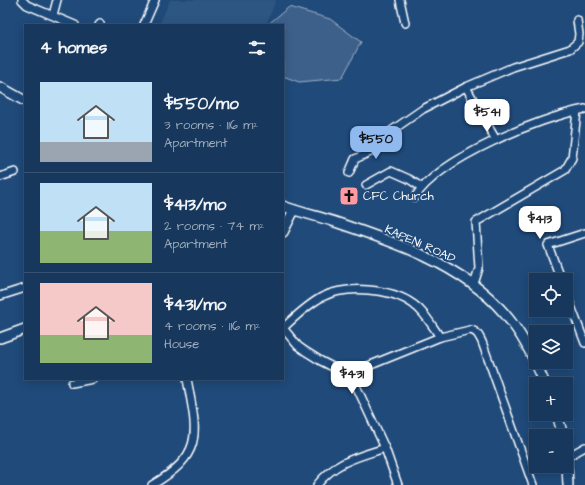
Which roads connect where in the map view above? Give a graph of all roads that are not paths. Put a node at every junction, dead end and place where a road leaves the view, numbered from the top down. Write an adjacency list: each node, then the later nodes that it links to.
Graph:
1 (22, 0): 5 (street)
2 (57, 0): 5 (street)
3 (155, 0): 9 (street)
4 (400, 0): 7 (street)
5 (53, 15): 8 (street)
6 (577, 20): 11 (street)
7 (405, 22)
8 (73, 24)
9 (144, 24)
10 (0, 87): 12 (main road)
11 (466, 87): 15 (street); 17 (street)
12 (24, 100)
13 (585, 109): 14 (street)
14 (576, 111): 15 (street); 27 (street)
15 (496, 140): 20 (street)
16 (15, 172): 18 (street)
17 (349, 173)
18 (0, 177)
19 (366, 185): 20 (street)
20 (421, 187): 21 (street)
21 (415, 197)
22 (284, 206): 23 (main road, KAPENI ROAD)
23 (294, 210): 24 (main road); 27 (main road, KAPENI ROAD)
24 (284, 230)
25 (585, 234): 26 (street)
26 (558, 273)
27 (474, 284): 38 (main road, KAPENI ROAD)
28 (24, 288): 29 (street)
29 (0, 296)
30 (573, 311): 36 (street)
31 (284, 327): 34 (street)
32 (24, 329): 35 (main road)
33 (284, 329): 37 (street)
34 (440, 337): 37 (street); 49 (street)
35 (0, 338)
36 (585, 343)
37 (346, 375): 43 (street)
38 (542, 377)
39 (88, 380): 41 (street)
40 (187, 380): 46 (street)
41 (72, 383)
42 (585, 447): 44 (street)
43 (385, 448): 47 (street); 48 (street)
44 (573, 451)
45 (568, 473): 50 (main road)
46 (152, 485)
47 (317, 485)
48 (398, 485)
49 (533, 485)
50 (568, 485)

